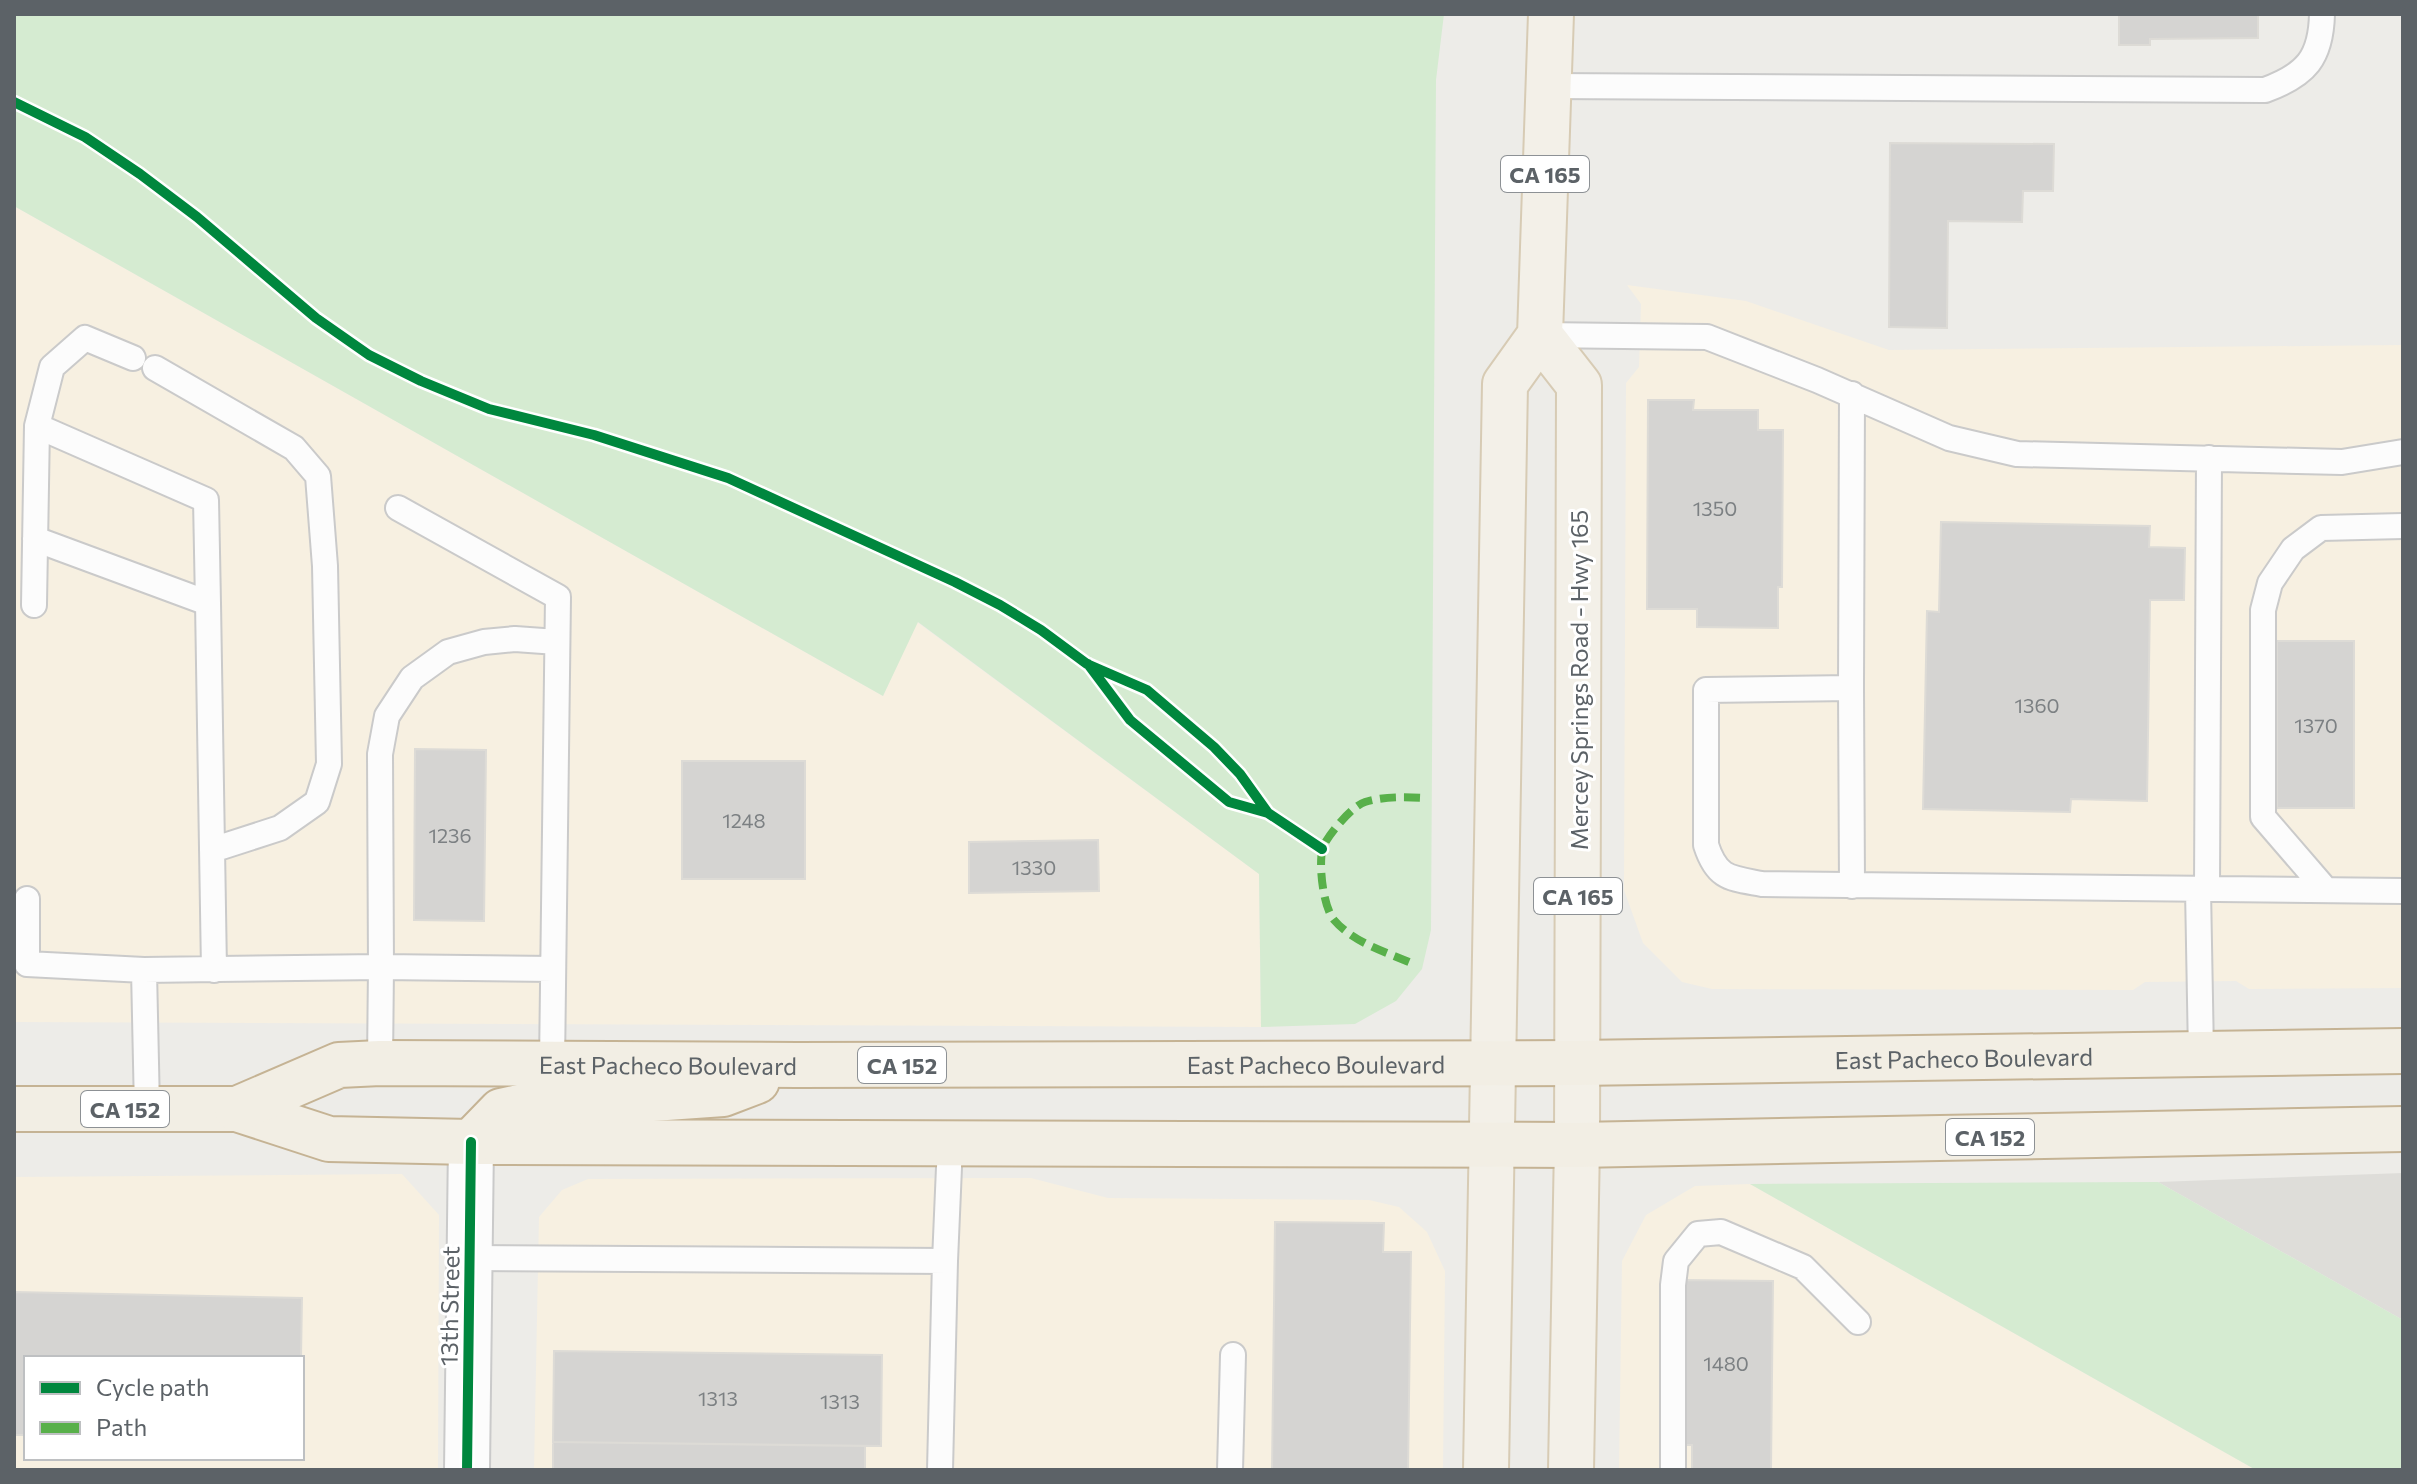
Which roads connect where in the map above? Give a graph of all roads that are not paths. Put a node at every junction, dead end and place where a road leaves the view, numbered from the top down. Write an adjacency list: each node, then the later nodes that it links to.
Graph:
1 (1551, 14): 3 (main road, CA 165)
2 (2322, 14): 3 (lane)
3 (1548, 86): 4 (main road, CA 165)
4 (1540, 335): 7 (lane); 31 (main road); 32 (main road, Mercey Springs Road - Hwy 165 / CA 165)
5 (133, 358): 8 (lane)
6 (155, 368): 18 (lane)
7 (1852, 394): 10 (lane); 17 (lane)
8 (37, 426): 13 (lane); 14 (lane)
9 (2403, 452): 10 (lane)
10 (2209, 458): 20 (lane)
11 (398, 508): 16 (lane)
12 (2403, 526): 21 (lane)
13 (35, 539): 14 (lane); 15 (lane)
14 (208, 603): 18 (lane)
15 (34, 605)
16 (557, 642): 24 (lane); 25 (lane)
17 (1851, 688): 19 (lane); 19 (lane)
18 (212, 850): 27 (lane)
19 (1852, 886): 20 (lane)
20 (2203, 889): 21 (lane); 29 (lane)
21 (2326, 890): 22 (lane)
22 (2403, 891)
23 (27, 899): 26 (lane)
24 (381, 967): 25 (lane); 27 (lane); 30 (lane)
25 (553, 969): 33 (lane)
26 (144, 970): 27 (lane); 36 (lane)
27 (214, 970)
28 (2403, 1051): 29 (highway, East Pacheco Boulevard / CA 152)
29 (2201, 1054): 32 (highway, East Pacheco Boulevard / CA 152)
30 (380, 1063): 33 (highway, East Pacheco Boulevard / CA 152); 37 (highway, East Pacheco Boulevard / CA 152)
31 (1492, 1063): 32 (highway, East Pacheco Boulevard / CA 152); 34 (highway, East Pacheco Boulevard / CA 152); 41 (main road)
32 (1577, 1063): 42 (main road, Mercey Springs Road - Hwy 165 / CA 165)
33 (552, 1064): 34 (highway, East Pacheco Boulevard / CA 152)
34 (797, 1065): 39 (highway)
35 (14, 1109): 36 (highway, East Pacheco Boulevard / CA 152)
36 (147, 1109): 37 (highway, East Pacheco Boulevard / CA 152)
37 (237, 1109): 39 (highway, East Pacheco Boulevard / CA 152)
38 (2403, 1129): 42 (highway, East Pacheco Boulevard / CA 152)
39 (471, 1142): 40 (highway, East Pacheco Boulevard / CA 152); 43 (street, 13th Street)
40 (950, 1144): 41 (highway, East Pacheco Boulevard / CA 152); 44 (lane)
41 (1490, 1145): 42 (highway, East Pacheco Boulevard / CA 152); 50 (main road)
42 (1577, 1145): 51 (main road, Mercey Springs Road - Hwy 165 / CA 165)
43 (469, 1258): 44 (lane); 47 (street, 13th Street)
44 (945, 1261): 48 (lane)
45 (1858, 1322): 52 (lane)
46 (1233, 1355): 49 (lane)
47 (467, 1470)
48 (940, 1470)
49 (1230, 1470)
50 (1486, 1470)
51 (1571, 1470)
52 (1673, 1470)

